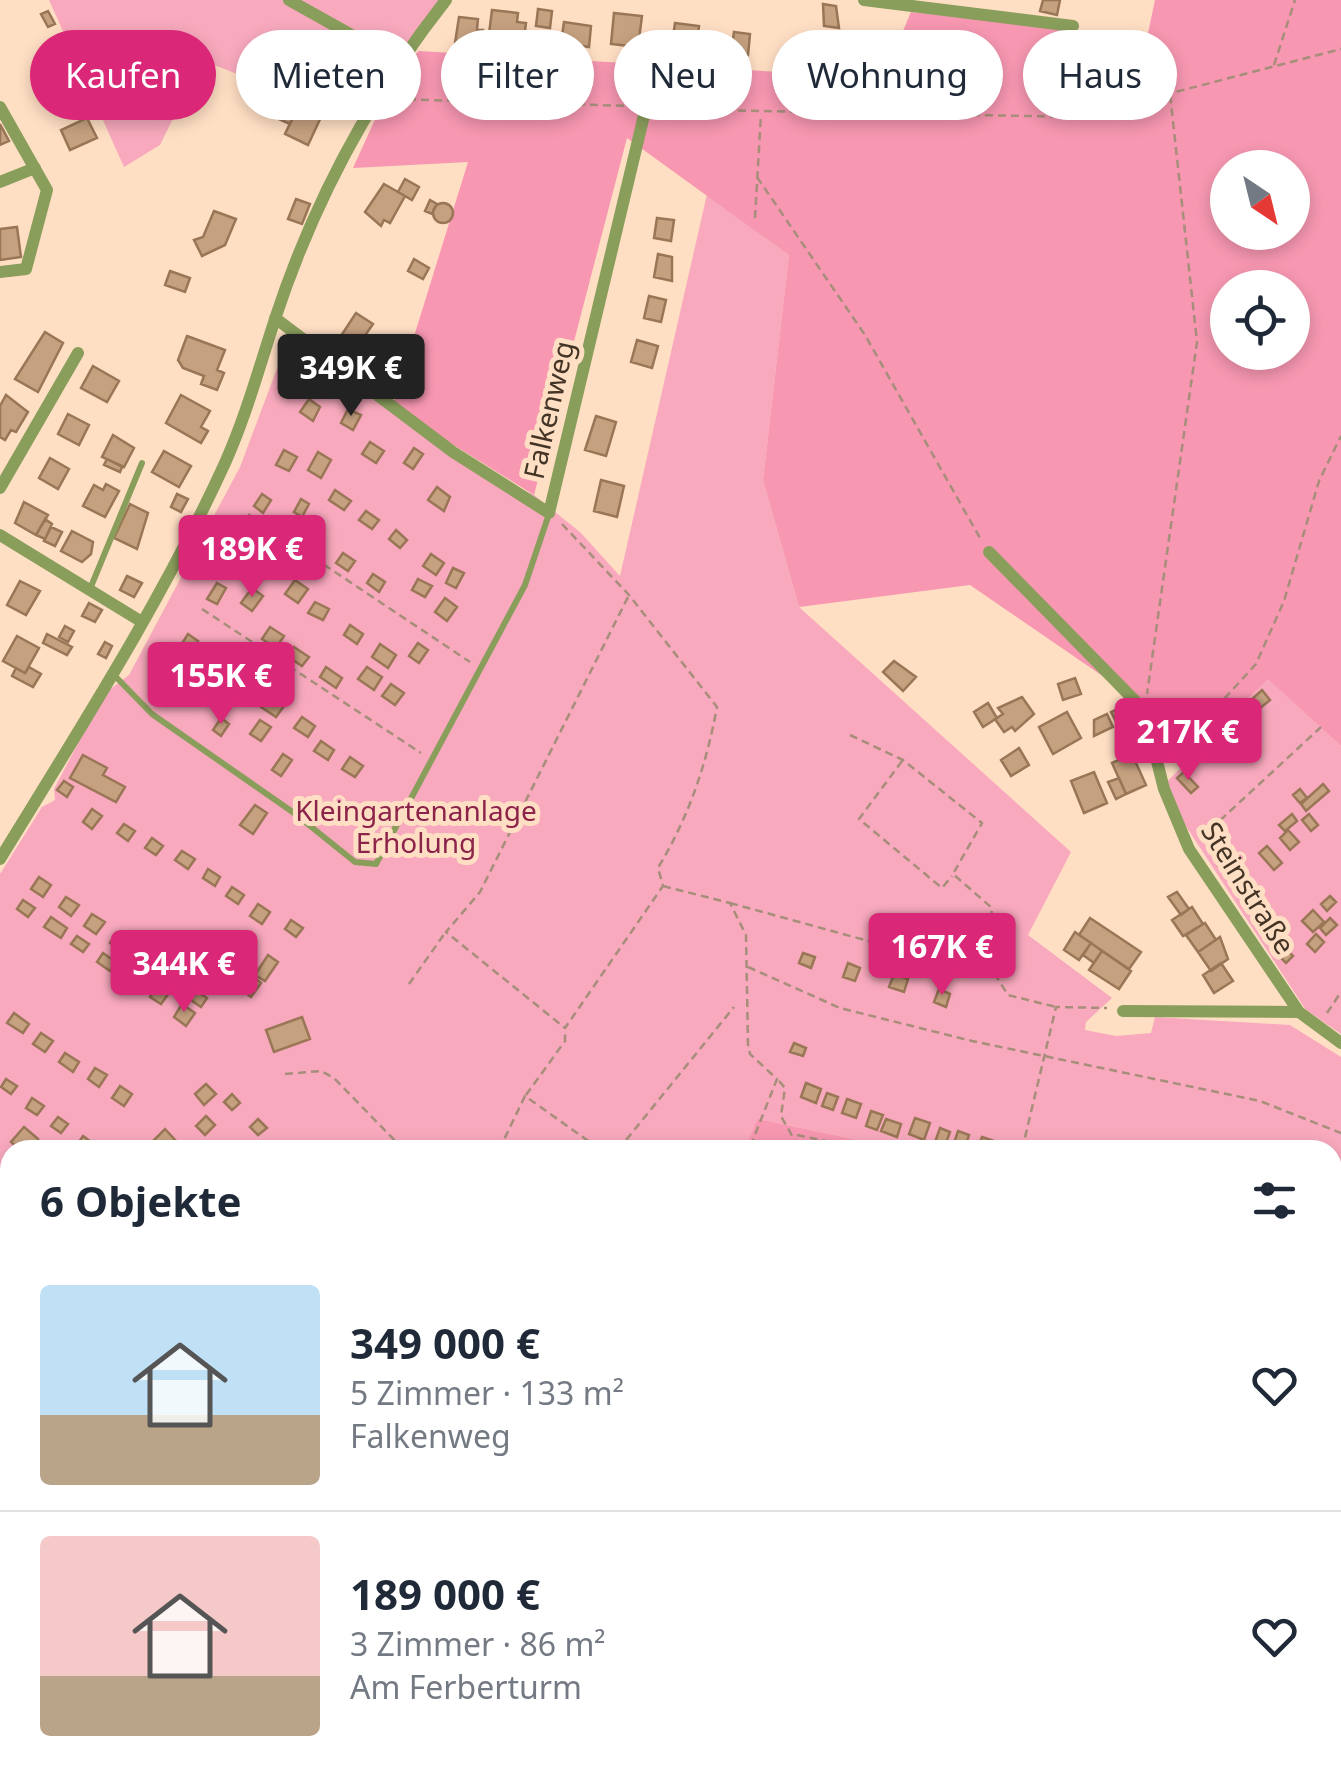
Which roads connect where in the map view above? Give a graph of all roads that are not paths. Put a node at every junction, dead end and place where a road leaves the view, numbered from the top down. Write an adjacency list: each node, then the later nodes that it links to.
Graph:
1 (289, 0): 5 (street)
2 (446, 0): 6 (street)
3 (864, 0): 4 (street)
4 (1073, 26)
5 (343, 30)
6 (421, 32)
7 (0, 107): 10 (street)
8 (363, 120): 13 (street)
9 (643, 120): 17 (street, Falkenweg)
10 (35, 168): 11 (street); 12 (street)
11 (0, 182)
12 (0, 272)
13 (275, 318): 17 (street, Falkenweg); 21 (street)
14 (78, 353): 16 (street)
15 (142, 463): 20 (lane)
16 (0, 488)
17 (549, 513): 22 (lane)
18 (0, 534): 20 (street)
19 (988, 552): 25 (street, Steinstraße)
20 (90, 590): 21 (street)
21 (142, 622): 22 (street)
22 (112, 673): 23 (street)
23 (0, 859)
24 (1124, 1010): 25 (street)
25 (1299, 1012): 26 (street, Steinstraße)
26 (1341, 1043)

